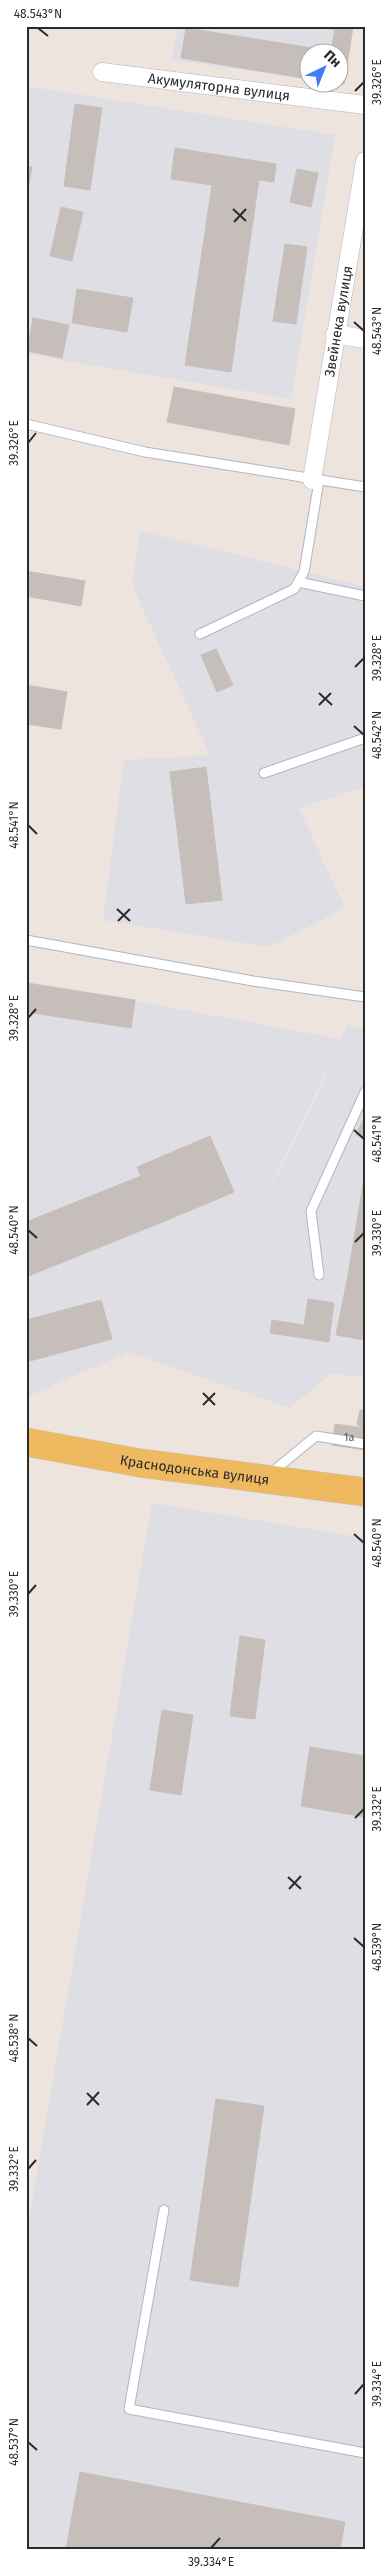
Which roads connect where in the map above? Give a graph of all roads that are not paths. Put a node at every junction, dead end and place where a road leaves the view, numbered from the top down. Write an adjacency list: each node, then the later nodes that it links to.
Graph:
1 (102, 72): 2 (street, Акумуляторна вулиця)
2 (365, 105)
3 (365, 161): 4 (street, Звейнека вулиця)
4 (335, 334): 5 (street); 7 (street, Звейнека вулиця)
5 (365, 339)
6 (26, 424): 7 (lane)
7 (316, 481): 8 (lane); 9 (lane)
8 (365, 487)
9 (298, 582): 10 (lane); 11 (lane)
10 (365, 596)
11 (200, 634)
12 (365, 738): 13 (lane)
13 (264, 773)
14 (26, 940): 15 (lane)
15 (365, 998)
16 (365, 1092): 17 (lane)
17 (319, 1275)
18 (26, 1442): 20 (main road, Краснодонська вулиця)
19 (365, 1444): 20 (lane)
20 (266, 1478): 21 (main road, Краснодонська вулиця)
21 (365, 1492)
22 (164, 2210): 23 (lane)
23 (365, 2453)

